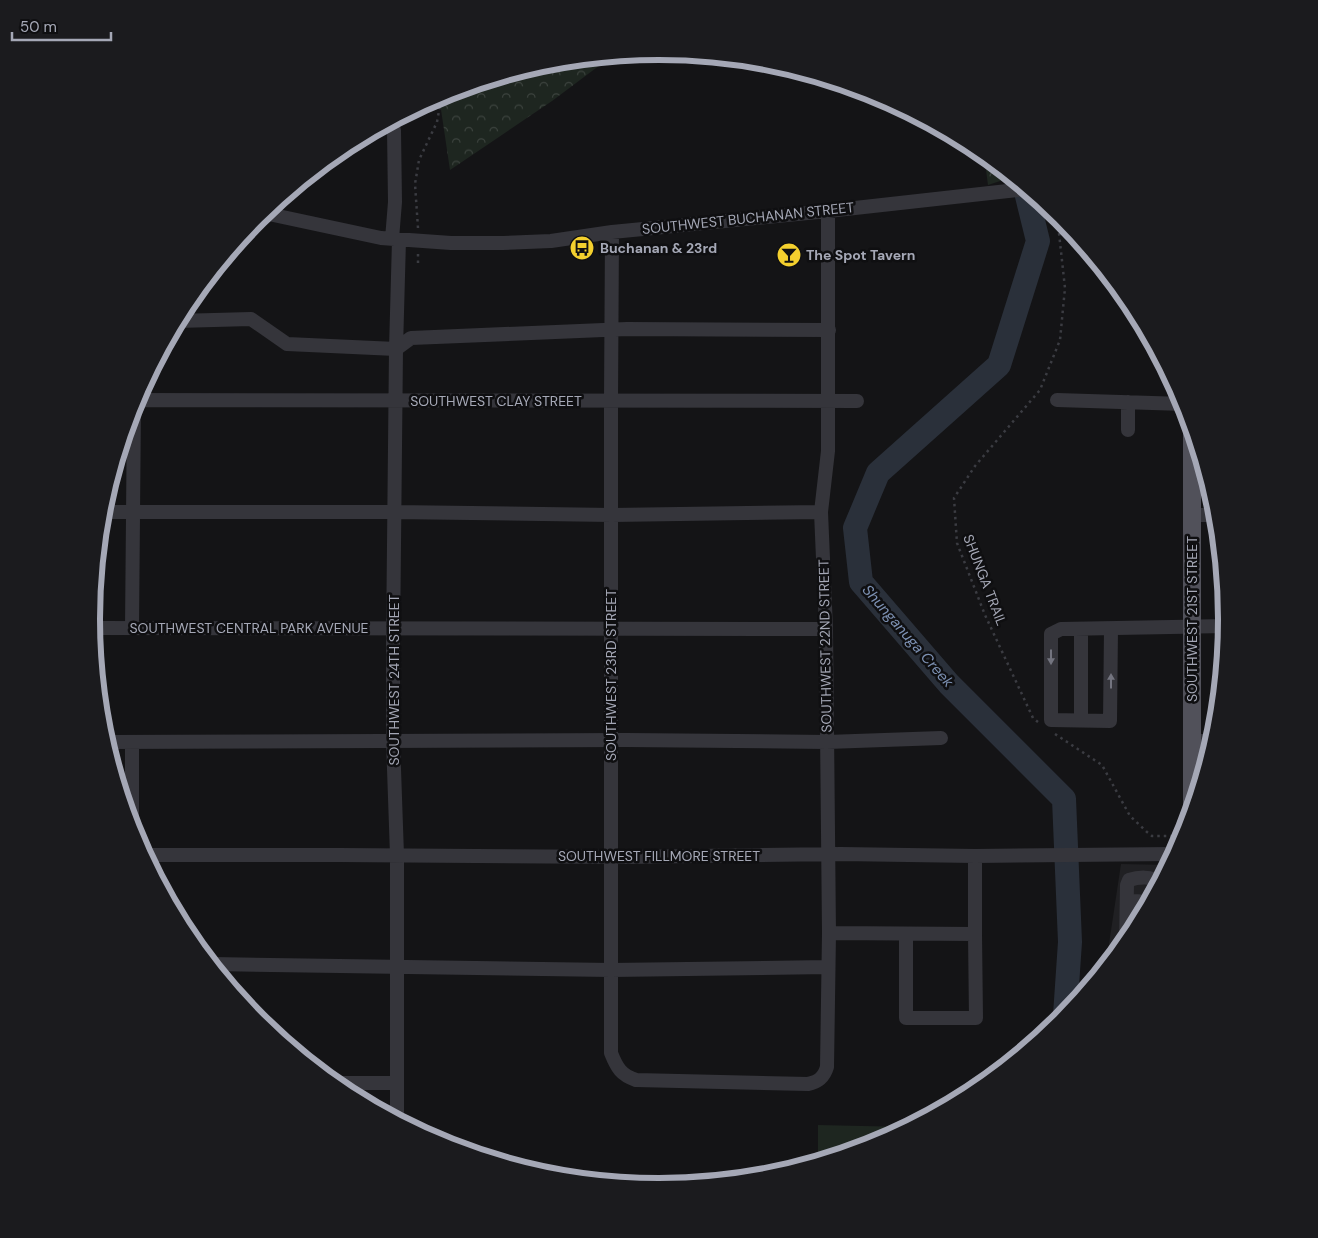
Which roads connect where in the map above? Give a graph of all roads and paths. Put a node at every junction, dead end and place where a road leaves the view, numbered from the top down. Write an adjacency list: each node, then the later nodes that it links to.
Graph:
1 (440, 105): 9 (path)
2 (394, 130): 8 (street, SOUTHWEST 24TH STREET)
3 (1017, 190): 4 (street, SOUTHWEST BUCHANAN STREET)
4 (828, 211): 7 (street, SOUTHWEST BUCHANAN STREET); 13 (street, SOUTHWEST 22ND STREET)
5 (273, 215): 8 (street, SOUTHWEST BUCHANAN STREET)
6 (1059, 230): 43 (path, SHUNGA TRAIL)
7 (612, 232): 9 (street, SOUTHWEST BUCHANAN STREET); 12 (street, SOUTHWEST 23RD STREET)
8 (395, 239): 9 (street, SOUTHWEST BUCHANAN STREET); 14 (street, SOUTHWEST 24TH STREET)
9 (418, 241): 10 (path)
10 (418, 263)
11 (186, 322): 14 (street)
12 (611, 329): 13 (street); 14 (street); 18 (street, SOUTHWEST 23RD STREET)
13 (829, 330): 19 (street, SOUTHWEST 22ND STREET)
14 (396, 349): 17 (street, SOUTHWEST 24TH STREET)
15 (145, 400): 17 (street, SOUTHWEST CLAY STREET)
16 (1056, 400): 21 (street)
17 (395, 401): 18 (street, SOUTHWEST CLAY STREET); 28 (street, SOUTHWEST 24TH STREET)
18 (611, 401): 19 (street, SOUTHWEST CLAY STREET); 30 (street, SOUTHWEST 23RD STREET)
19 (828, 401): 20 (street, SOUTHWEST CLAY STREET); 29 (street, SOUTHWEST 22ND STREET)
20 (857, 402)
21 (1128, 402): 22 (street); 24 (street)
22 (1174, 404)
23 (134, 429): 27 (street)
24 (1128, 430)
25 (1192, 452): 31 (main road, SOUTHWEST 21ST STREET)
26 (111, 512): 27 (street)
27 (134, 512): 28 (street); 35 (street)
28 (394, 512): 30 (street); 36 (street, SOUTHWEST 24TH STREET)
29 (822, 512): 30 (street); 38 (street, SOUTHWEST 22ND STREET)
30 (612, 515): 37 (street, SOUTHWEST 23RD STREET)
31 (1192, 515): 32 (street); 40 (main road, SOUTHWEST 21ST STREET)
32 (1208, 515)
33 (1218, 626): 40 (street)
34 (100, 628): 35 (street, SOUTHWEST CENTRAL PARK AVENUE)
35 (132, 628): 36 (street, SOUTHWEST CENTRAL PARK AVENUE)
36 (393, 628): 37 (street, SOUTHWEST CENTRAL PARK AVENUE); 46 (street, SOUTHWEST 24TH STREET)
37 (611, 628): 38 (street, SOUTHWEST CENTRAL PARK AVENUE); 47 (street, SOUTHWEST 23RD STREET)
38 (826, 628): 52 (street, SOUTHWEST 22ND STREET)
39 (1111, 628): 40 (street); 41 (street); 42 (street, one-way to 39)
40 (1192, 628): 48 (main road, SOUTHWEST 21ST STREET)
41 (1081, 629): 42 (street); 42 (street, one-way to 42)
42 (1081, 720)
43 (1040, 724)
44 (1048, 729): 55 (path)
45 (941, 738): 52 (street)
46 (393, 740): 47 (street); 51 (street); 58 (street, SOUTHWEST 24TH STREET)
47 (611, 740): 52 (street); 61 (street, SOUTHWEST 23RD STREET)
48 (1192, 741): 49 (street); 53 (main road, SOUTHWEST 21ST STREET)
49 (1204, 741)
50 (114, 742): 51 (street)
51 (132, 742): 54 (street)
52 (826, 742): 59 (street, SOUTHWEST 22ND STREET)
53 (1192, 786)
54 (132, 804)
55 (1152, 836)
56 (1165, 854): 60 (street, SOUTHWEST FILLMORE STREET)
57 (153, 855): 58 (street, SOUTHWEST FILLMORE STREET)
58 (397, 855): 61 (street, SOUTHWEST FILLMORE STREET); 70 (street, SOUTHWEST 24TH STREET)
59 (827, 855): 60 (street, SOUTHWEST FILLMORE STREET); 61 (street, SOUTHWEST FILLMORE STREET); 66 (street, SOUTHWEST 22ND STREET)
60 (975, 856): 68 (street)
61 (612, 857): 72 (street, SOUTHWEST 23RD STREET)
62 (1153, 879): 65 (street)
63 (1132, 902): 64 (street)
64 (1141, 902)
65 (1126, 926)
66 (829, 933): 67 (street); 71 (street, SOUTHWEST 22ND STREET)
67 (906, 934): 68 (street); 68 (street)
68 (976, 934)
69 (220, 964): 70 (street)
70 (398, 967): 72 (street); 75 (street, SOUTHWEST 24TH STREET)
71 (828, 968): 72 (street); 73 (street, SOUTHWEST 22ND STREET)
72 (611, 970): 73 (street, SOUTHWEST 23RD STREET)
73 (821, 1079)
74 (347, 1083): 75 (street)
75 (397, 1083): 76 (street, SOUTHWEST 24TH STREET)
76 (397, 1112)

